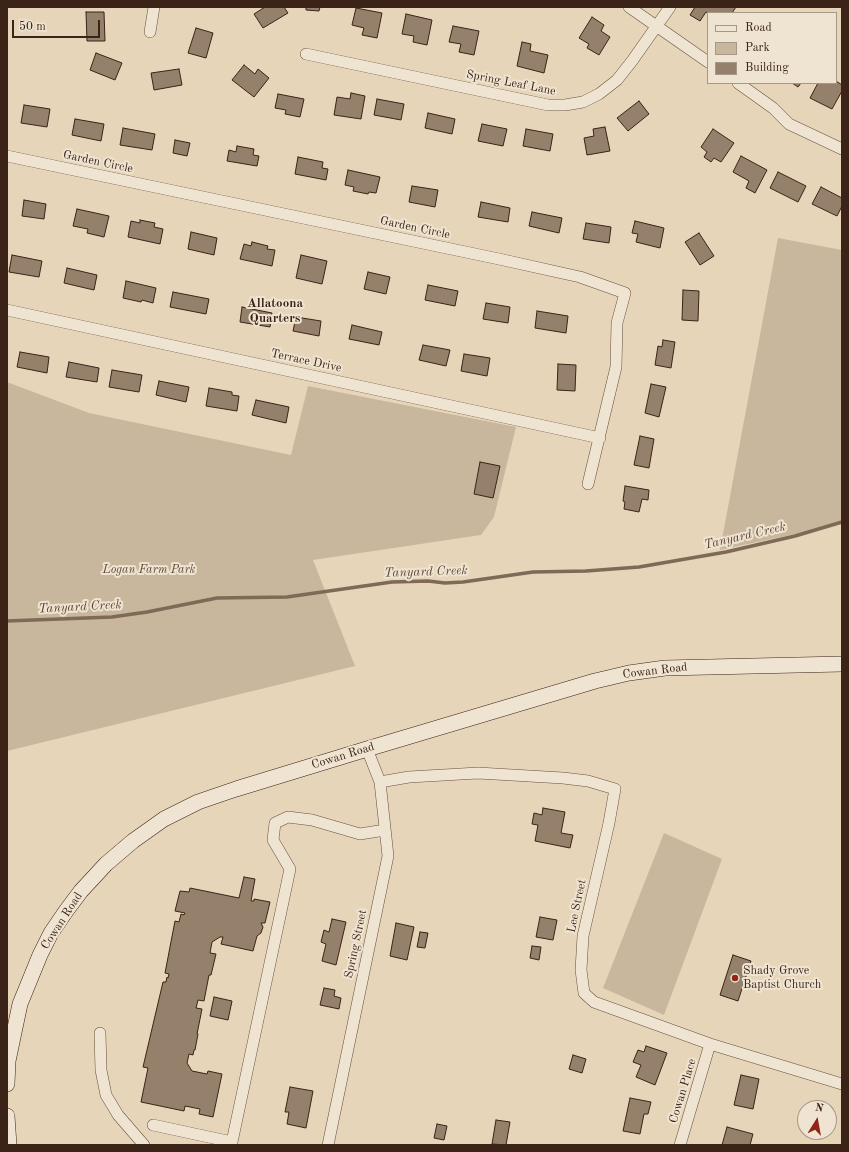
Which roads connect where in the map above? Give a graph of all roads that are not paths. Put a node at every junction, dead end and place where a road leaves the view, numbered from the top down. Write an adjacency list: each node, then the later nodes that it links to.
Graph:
1 (154, 7): 5 (street)
2 (629, 7): 4 (street)
3 (670, 7): 4 (street, Spring Leaf Lane)
4 (656, 27): 6 (street, Spring Leaf Lane); 7 (street)
5 (150, 32)
6 (306, 54)
7 (707, 61)
8 (739, 84): 9 (street)
9 (842, 149)
10 (7, 156): 12 (street, Garden Circle)
11 (7, 310): 12 (street, Terrace Drive)
12 (600, 438): 13 (street, Garden Circle)
13 (588, 484)
14 (842, 664): 15 (main road, Cowan Road)
15 (367, 749): 16 (street, Spring Street); 20 (main road, Cowan Road)
16 (380, 782): 17 (street, Spring Street); 19 (street, Lee Street)
17 (385, 830): 23 (street); 27 (street, Spring Street)
18 (100, 1033): 26 (street)
19 (710, 1044): 21 (street, Lee Street); 28 (street, Cowan Place)
20 (7, 1084)
21 (842, 1084)
22 (7, 1116): 24 (main road)
23 (153, 1125)
24 (7, 1131): 25 (main road)
25 (9, 1145)
26 (144, 1145)
27 (328, 1145)
28 (680, 1145)

